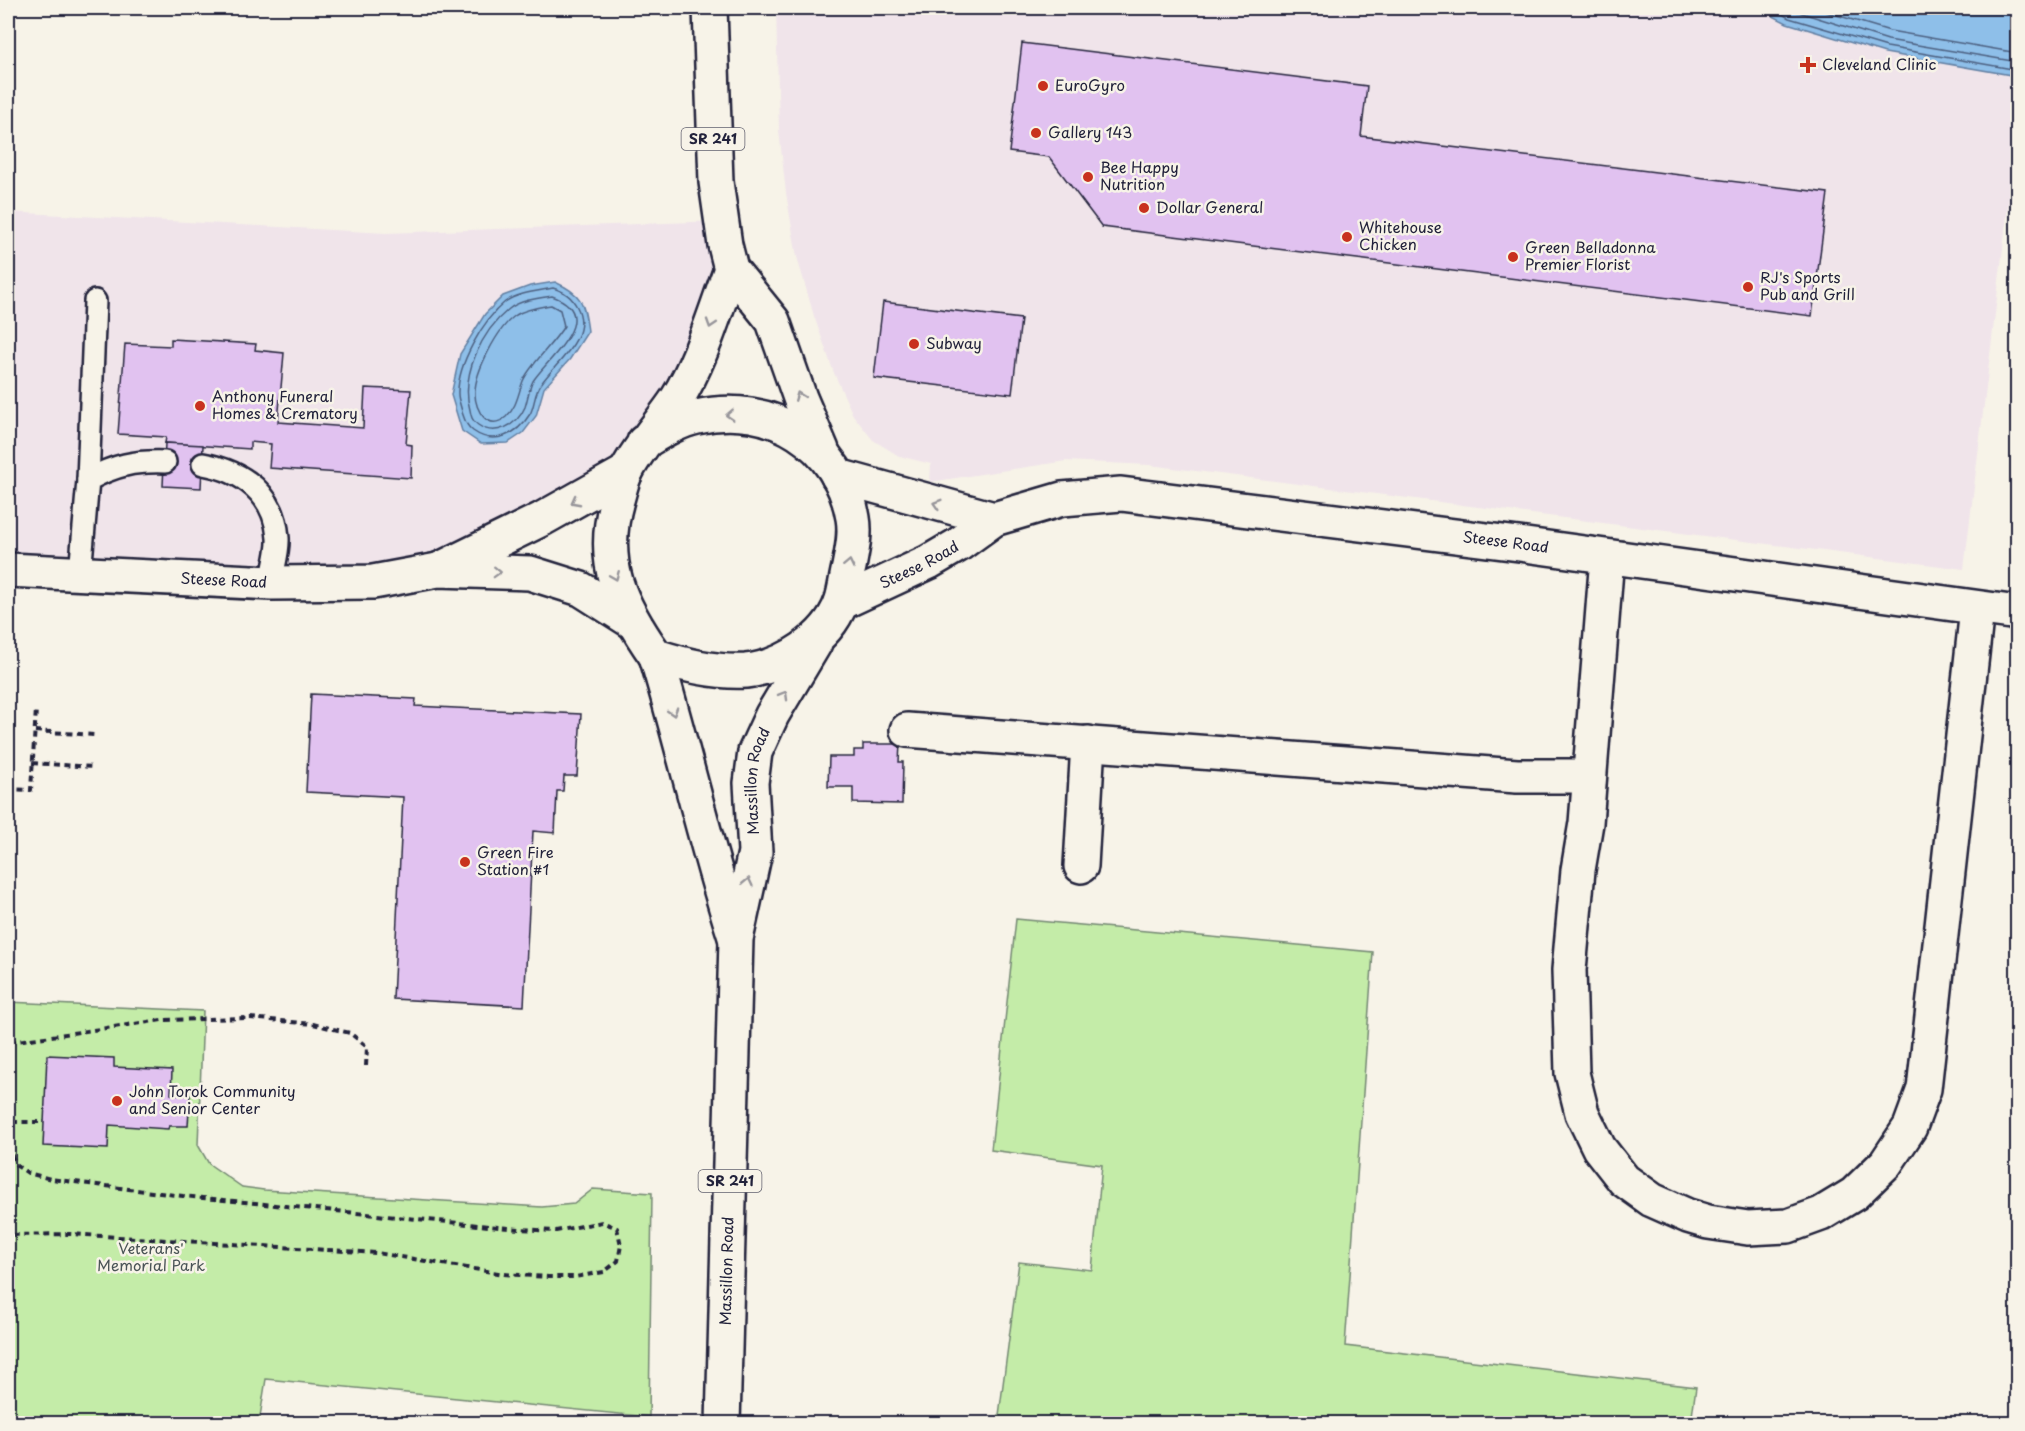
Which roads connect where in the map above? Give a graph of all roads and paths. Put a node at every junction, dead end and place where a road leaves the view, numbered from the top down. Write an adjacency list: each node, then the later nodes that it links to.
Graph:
1 (710, 8): 2 (street, SR 241)
2 (731, 269): 4 (street, SR 241, one-way to 4); 6 (street, SR 241, one-way to 2)
3 (95, 301): 9 (lane)
4 (644, 442): 6 (street, one-way to 4); 8 (street, SR 241)
5 (165, 462): 9 (lane)
6 (830, 463): 10 (street, one-way to 6); 16 (street, SR 241, one-way to 6)
7 (203, 464): 15 (lane)
8 (626, 472): 13 (street, Steese Road, one-way to 13); 19 (street, SR 241, one-way to 19)
9 (88, 480): 14 (lane)
10 (994, 519): 11 (street, Steese Road); 16 (street, Steese Road)
11 (1607, 557): 17 (street, Steese Road); 29 (street)
12 (8, 570): 14 (street, Steese Road)
13 (438, 570): 15 (street, Steese Road); 19 (street, Steese Road, one-way to 19)
14 (80, 574): 15 (street, Steese Road)
15 (271, 584)
16 (841, 603): 20 (street, SR 241)
17 (1977, 609): 18 (street, Steese Road); 29 (street)
18 (2018, 613)
19 (633, 622): 21 (street, SR 241)
20 (819, 636): 21 (street); 32 (street, Massillon Road / SR 241, one-way to 20)
21 (656, 656): 32 (street, Massillon Road / SR 241, one-way to 32)
22 (36, 709): 24 (path)
23 (907, 730): 26 (street)
24 (34, 731): 25 (path); 27 (path)
25 (94, 735)
26 (1088, 743): 29 (street); 31 (street)
27 (32, 763): 28 (path); 30 (path)
28 (93, 767)
29 (1588, 776)
30 (8, 789)
31 (1081, 866)
32 (736, 939): 38 (street, Massillon Road / SR 241)
33 (9, 1041): 34 (path); 35 (path)
34 (366, 1066)
35 (12, 1122): 36 (path); 37 (path)
36 (44, 1122)
37 (8, 1235)
38 (723, 1424)

